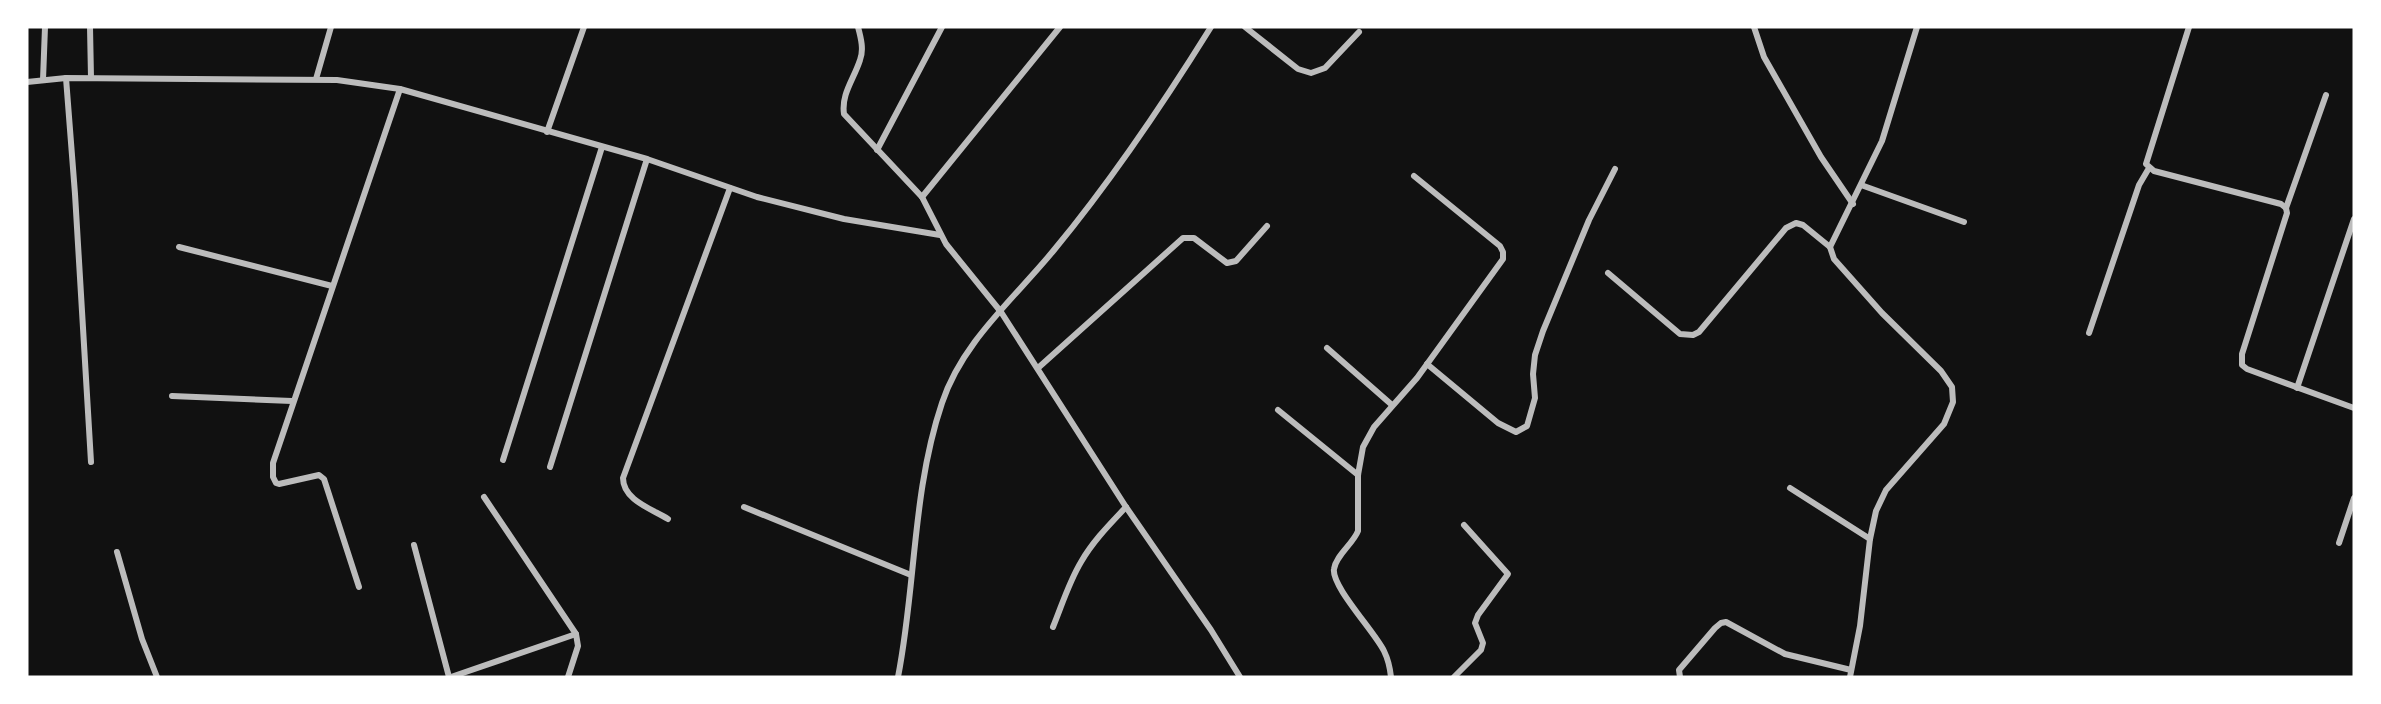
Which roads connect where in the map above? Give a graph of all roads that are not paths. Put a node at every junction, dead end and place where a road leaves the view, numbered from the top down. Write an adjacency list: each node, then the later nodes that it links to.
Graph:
1 (45, 27): 16 (street)
2 (90, 27): 15 (street)
3 (331, 27): 17 (street)
4 (584, 27): 21 (street)
5 (858, 27): 23 (street)
6 (942, 27): 23 (street)
7 (1060, 27): 30 (street)
8 (1211, 27): 41 (street)
9 (1245, 27): 13 (street)
10 (1754, 27): 31 (street)
11 (1917, 27): 28 (street)
12 (2189, 27): 25 (street)
13 (1359, 32)
14 (66, 78): 15 (street); 16 (street); 53 (street)
15 (91, 78): 17 (street)
16 (43, 80): 18 (street)
17 (316, 80): 19 (street)
18 (27, 82)
19 (400, 89): 21 (street); 40 (street)
20 (2326, 95): 32 (street)
21 (547, 132): 22 (street)
22 (602, 147): 24 (street); 52 (street)
23 (877, 150): 30 (street)
24 (647, 159): 29 (street); 54 (street)
25 (2149, 168): 32 (street); 42 (street)
26 (1614, 169): 44 (street)
27 (1414, 176): 44 (street)
28 (1861, 185): 31 (street); 34 (street)
29 (730, 188): 36 (street); 61 (street)
30 (922, 197): 36 (street)
31 (1853, 204): 38 (street)
32 (2286, 208): 46 (street)
33 (2354, 219): 46 (street)
34 (1964, 222)
35 (1267, 226): 45 (street)
36 (940, 235): 41 (street)
37 (179, 247): 40 (street)
38 (1830, 247): 39 (street); 63 (street)
39 (1608, 273)
40 (332, 286): 48 (street)
41 (1001, 312): 45 (street); 67 (street)
42 (2089, 333)
43 (1327, 348): 49 (street)
44 (1427, 364): 49 (street)
45 (1038, 368): 60 (street)
46 (2297, 388): 50 (street)
47 (172, 396): 48 (street)
48 (292, 401): 68 (street)
49 (1392, 405): 55 (street)
50 (2354, 408)
51 (1278, 410): 55 (street)
52 (502, 460)
53 (91, 462)
54 (550, 467)
55 (1358, 475): 77 (street)
56 (1790, 488): 63 (street)
57 (484, 497): 70 (street)
58 (2354, 498): 64 (street)
59 (744, 507): 67 (street)
60 (1126, 507): 69 (street); 76 (street)
61 (668, 519)
62 (1464, 525): 78 (street)
63 (1870, 539): 71 (street)
64 (2339, 543)
65 (414, 545): 73 (street)
66 (117, 552): 72 (street)
67 (911, 575): 75 (street)
68 (359, 587)
69 (1053, 627)
70 (576, 634): 73 (street); 74 (street)
71 (1850, 674): 79 (street)
72 (158, 677)
73 (450, 677)
74 (568, 677)
75 (898, 677)
76 (1240, 677)
77 (1391, 677)
78 (1454, 677)
79 (1680, 677)

